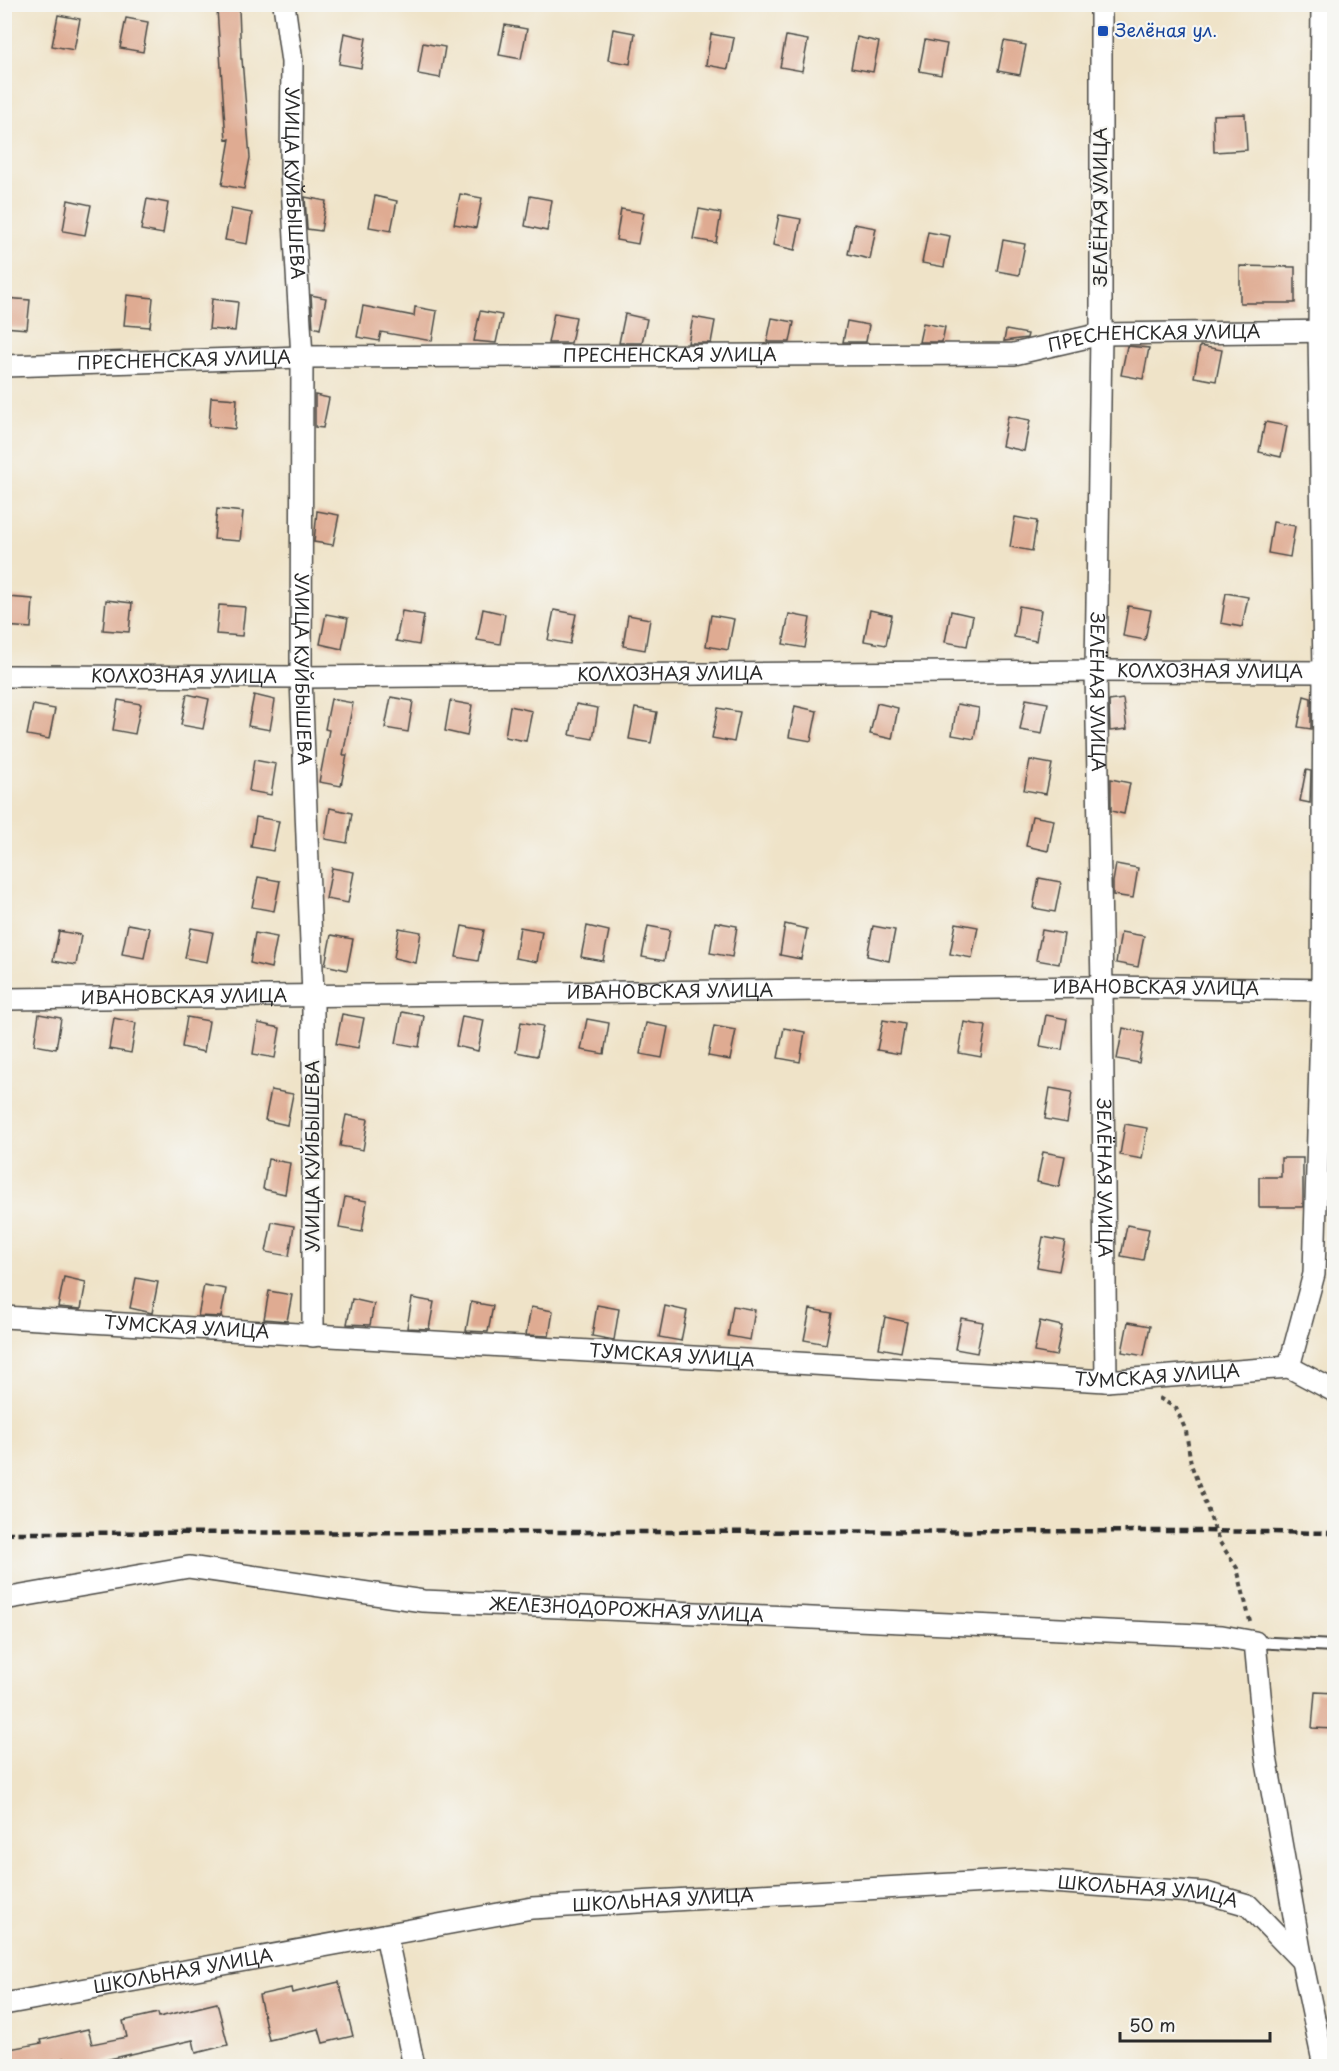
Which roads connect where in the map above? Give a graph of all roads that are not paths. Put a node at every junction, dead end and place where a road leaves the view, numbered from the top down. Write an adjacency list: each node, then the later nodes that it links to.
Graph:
1 (284, 4): 6 (street, УЛИЦА КУЙБЫШЕВА)
2 (1101, 4): 5 (street, ЗЕЛЁНАЯ УЛИЦА)
3 (1322, 4): 4 (street)
4 (1327, 331): 5 (street, ПРЕСНЕНСКАЯ УЛИЦА); 9 (street)
5 (1101, 334): 6 (street, ПРЕСНЕНСКАЯ УЛИЦА); 8 (street, ЗЕЛЁНАЯ УЛИЦА)
6 (302, 357): 7 (street, ПРЕСНЕНСКАЯ УЛИЦА); 11 (street, УЛИЦА КУЙБЫШЕВА)
7 (4, 366)
8 (1096, 671): 9 (street, КОЛХОЗНАЯ УЛИЦА); 11 (street, КОЛХОЗНАЯ УЛИЦА); 12 (street, ЗЕЛЁНАЯ УЛИЦА)
9 (1329, 672): 13 (street)
10 (4, 676): 11 (street, КОЛХОЗНАЯ УЛИЦА)
11 (300, 677): 14 (street, УЛИЦА КУЙБЫШЕВА)
12 (1102, 987): 13 (street, ИВАНОВСКАЯ УЛИЦА); 14 (street, ИВАНОВСКАЯ УЛИЦА); 19 (street, ЗЕЛЁНАЯ УЛИЦА)
13 (1328, 990): 18 (street)
14 (313, 996): 15 (street, ИВАНОВСКАЯ УЛИЦА); 17 (street, УЛИЦА КУЙБЫШЕВА)
15 (4, 999)
16 (4, 1317): 17 (street, ТУМСКАЯ УЛИЦА)
17 (313, 1336): 19 (street, ТУМСКАЯ УЛИЦА)
18 (1289, 1367): 19 (street, ТУМСКАЯ УЛИЦА); 20 (street)
19 (1106, 1381)
20 (1335, 1391)
21 (4, 1599): 22 (street, ЖЕЛЕЗНОДОРОЖНАЯ УЛИЦА)
22 (1255, 1642): 23 (lane); 25 (street)
23 (1335, 1646)
24 (386, 1935): 25 (street, ШКОЛЬНАЯ УЛИЦА); 26 (street, ШКОЛЬНАЯ УЛИЦА); 27 (street)
25 (1302, 1961): 28 (street)
26 (4, 2004)
27 (414, 2067)
28 (1324, 2067)

